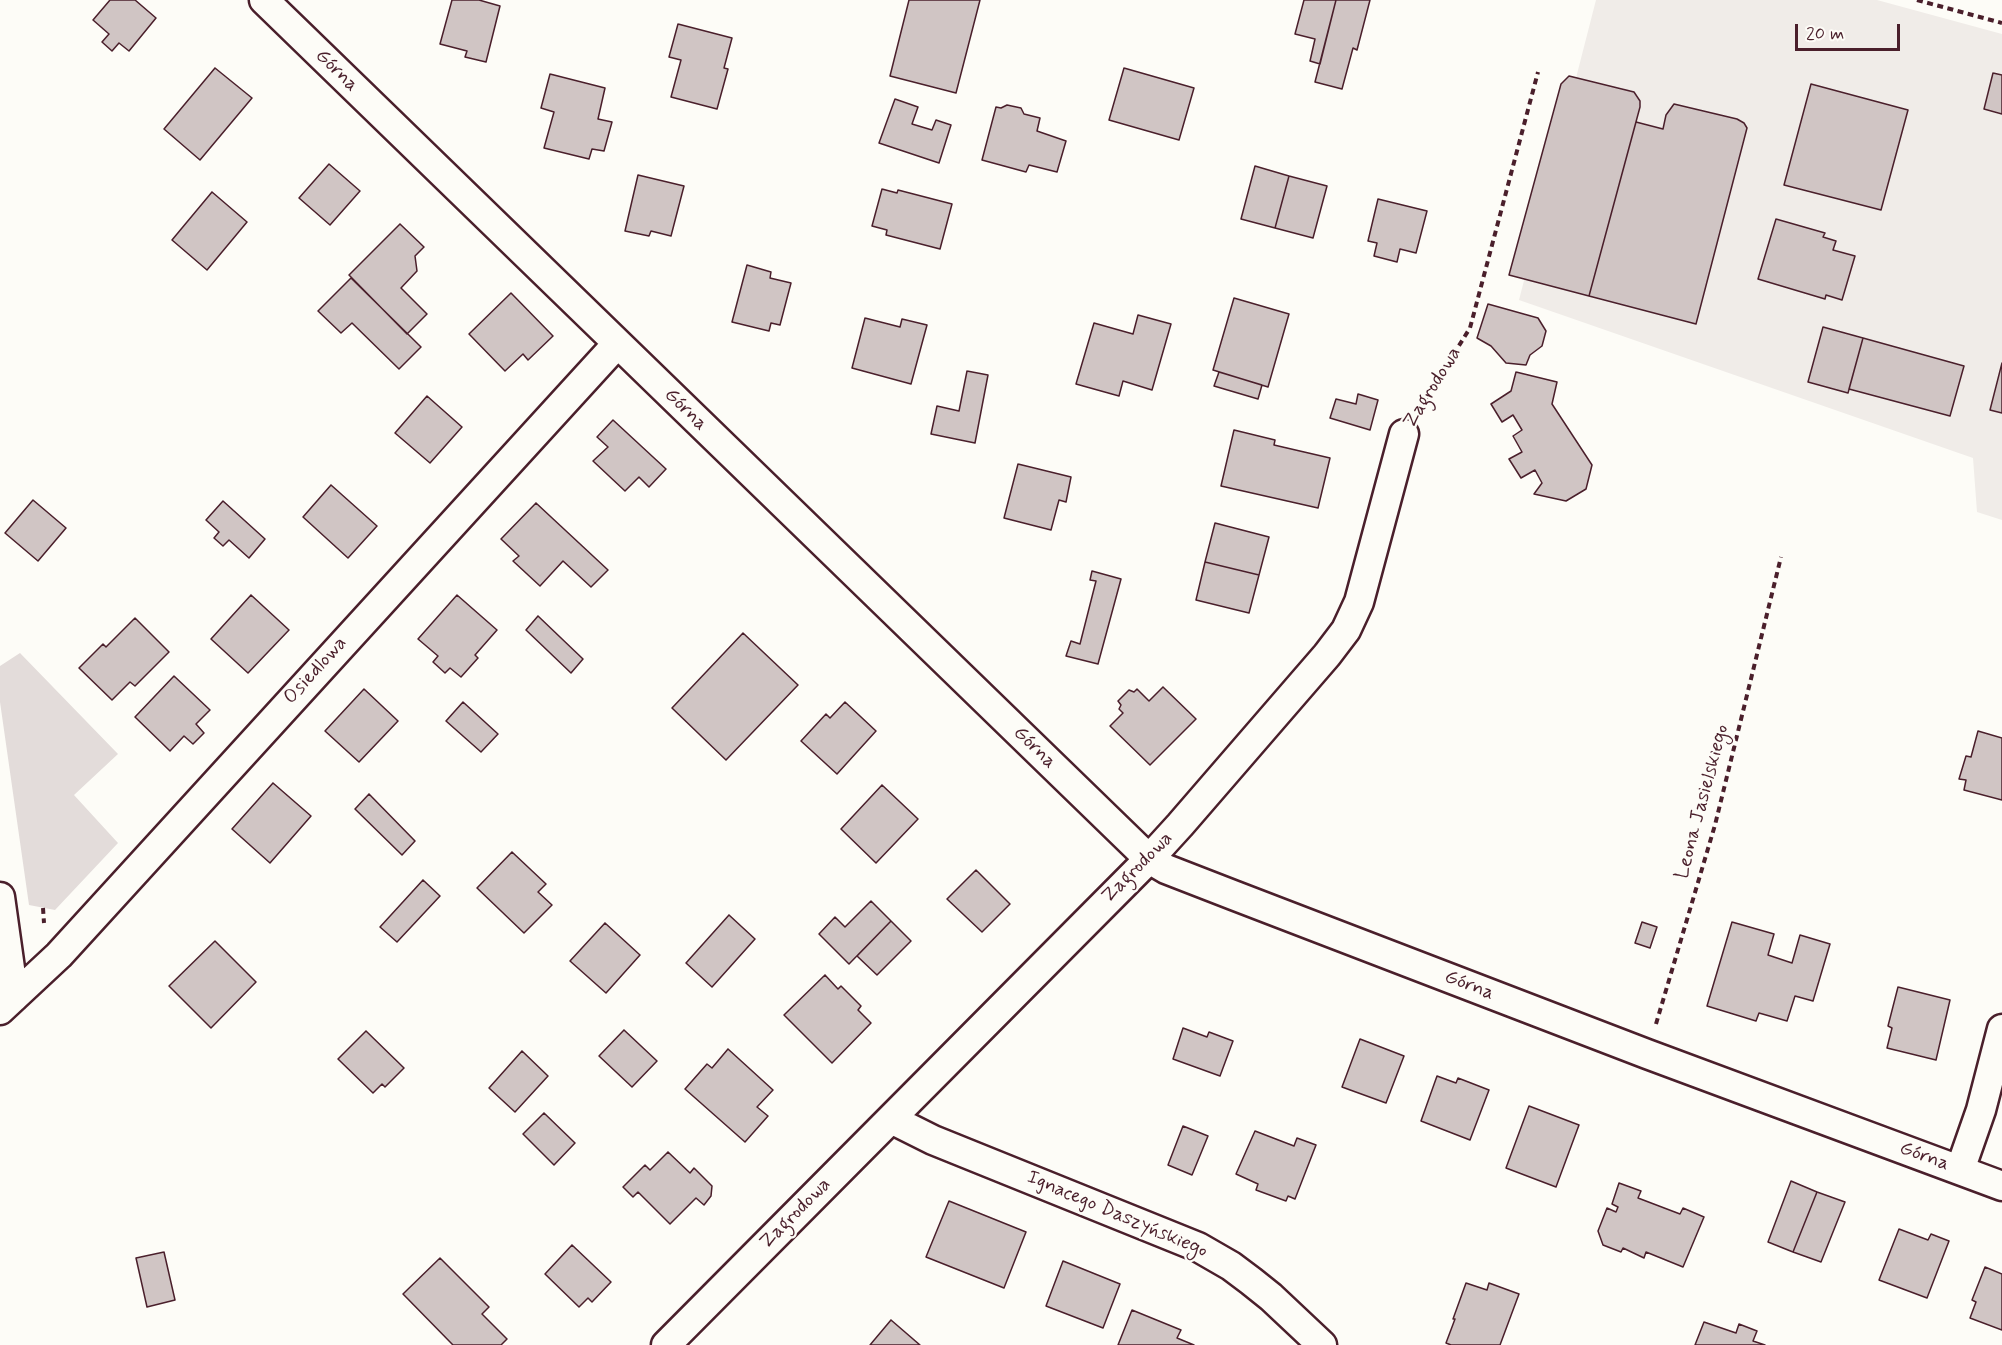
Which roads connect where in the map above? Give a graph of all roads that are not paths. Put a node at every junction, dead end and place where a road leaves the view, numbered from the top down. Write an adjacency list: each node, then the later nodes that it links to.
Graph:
1 (264, 0): 2 (street, Górna)
2 (617, 344): 4 (street, Górna); 6 (street, Osiedlowa)
3 (1404, 434): 4 (street, Zagrodowa)
4 (1149, 859): 8 (street, Zagrodowa); 9 (street, Górna)
5 (0, 897): 6 (street)
6 (7, 1003)
7 (2002, 1029): 9 (street)
8 (891, 1119): 11 (street, Zagrodowa); 12 (street, Ignacego Daszyńskiego)
9 (1960, 1170): 10 (street, Górna)
10 (2002, 1186)
11 (666, 1345)
12 (1322, 1345)

